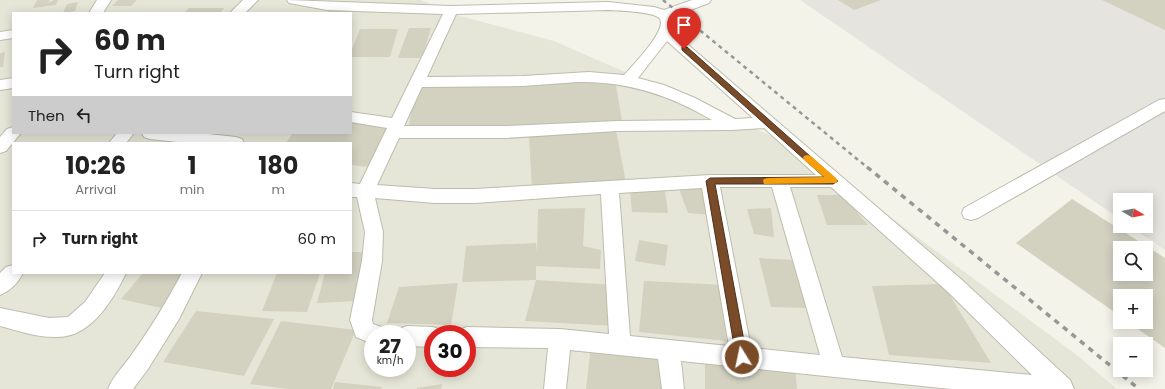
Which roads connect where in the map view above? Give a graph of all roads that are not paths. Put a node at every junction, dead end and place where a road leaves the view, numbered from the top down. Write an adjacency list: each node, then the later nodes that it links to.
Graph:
1 (104, 0): 7 (street)
2 (251, 0): 8 (street)
3 (294, 0): 5 (street)
4 (704, 0): 9 (street)
5 (377, 4): 6 (street)
6 (451, 10): 9 (street); 13 (street)
7 (97, 12)
8 (238, 12)
9 (664, 23): 12 (street); 18 (street)
10 (12, 34): 11 (street)
11 (0, 36)
12 (628, 80): 13 (street); 19 (street)
13 (417, 82): 20 (street)
14 (12, 83): 15 (street)
15 (0, 85)
16 (1165, 104): 32 (street)
17 (352, 117): 20 (street)
18 (767, 122): 19 (street); 29 (street)
19 (732, 125): 20 (street)
20 (395, 128): 31 (street)
21 (12, 134): 26 (street)
22 (125, 134): 24 (street)
23 (158, 134): 25 (street)
24 (118, 142)
25 (225, 142)
26 (0, 147)
27 (710, 181): 28 (street); 30 (street); 43 (street)
28 (779, 181): 29 (street); 44 (street)
29 (833, 181): 45 (street)
30 (610, 187): 31 (street); 41 (street)
31 (358, 191): 38 (street)
32 (971, 213)
33 (12, 274): 36 (street)
34 (115, 274): 37 (street)
35 (192, 274): 46 (street)
36 (0, 286)
37 (0, 317)
38 (364, 330)
39 (476, 337): 40 (street)
40 (560, 339): 41 (street); 47 (street)
41 (620, 345): 42 (street)
42 (668, 350): 43 (street); 48 (street)
43 (742, 357): 44 (street)
44 (834, 366): 45 (street)
45 (1062, 388)
46 (119, 389)
47 (555, 389)
48 (672, 389)

